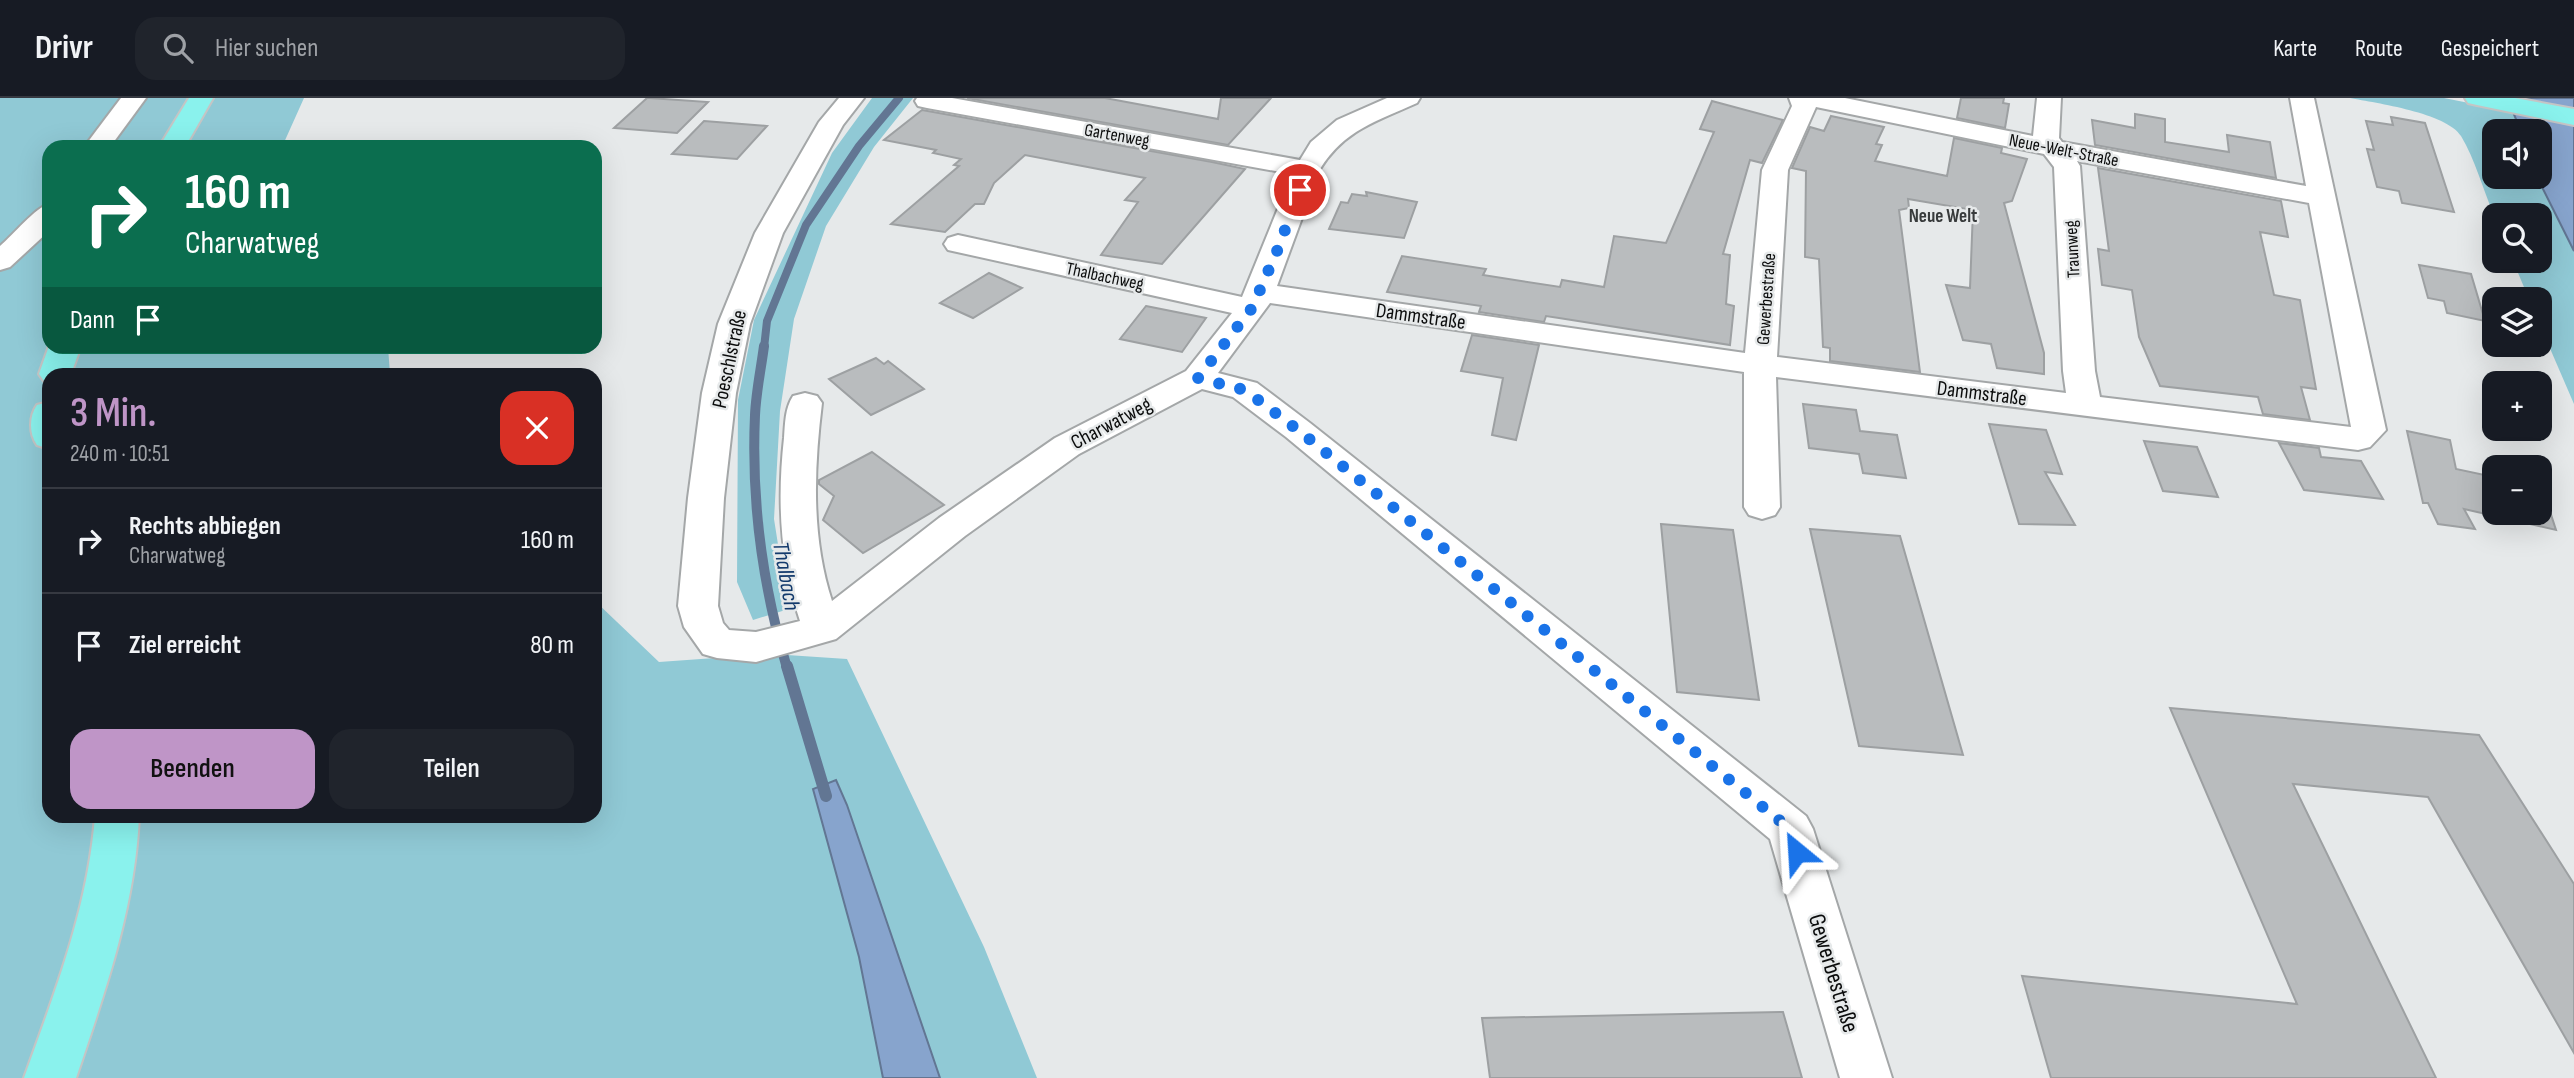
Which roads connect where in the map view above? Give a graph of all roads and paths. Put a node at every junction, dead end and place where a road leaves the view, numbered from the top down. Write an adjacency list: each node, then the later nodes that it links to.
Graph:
1 (134, 98): 14 (street)
2 (201, 98): 15 (main road)
3 (852, 98): 29 (street, Poeschlstraße)
4 (1408, 98): 17 (street, Charwatweg)
5 (1801, 98): 23 (street, Gewerbestraße)
6 (1808, 98): 16 (street, Neue-Welt-Straße)
7 (2049, 98): 16 (street, Traunweg)
8 (2302, 98): 18 (street, Dammstraße)
9 (2477, 98): 13 (main road)
10 (2543, 98): 12 (main road)
11 (928, 101): 17 (street, Gartenweg)
12 (2574, 104)
13 (2574, 117)
14 (102, 140)
15 (176, 140)
16 (2055, 149): 18 (street, Neue-Welt-Straße); 26 (street, Traunweg)
17 (1307, 169): 22 (street, Charwatweg)
18 (2321, 197): 26 (street, Dammstraße)
19 (42, 221): 21 (street)
20 (958, 244): 22 (street, Thalbachweg)
21 (0, 261)
22 (1255, 300): 23 (street, Dammstraße); 24 (street, Charwatweg)
23 (1760, 365): 26 (street, Dammstraße); 27 (street, Gewerbestraße)
24 (1198, 378): 28 (street, Charwatweg); 32 (street, Gewerbestraße)
25 (805, 403): 28 (street)
26 (2085, 407)
27 (1762, 507)
28 (811, 632): 29 (street, Charwatweg)
29 (717, 643)
30 (116, 823): 31 (main road)
31 (50, 1078)
32 (1866, 1078)

